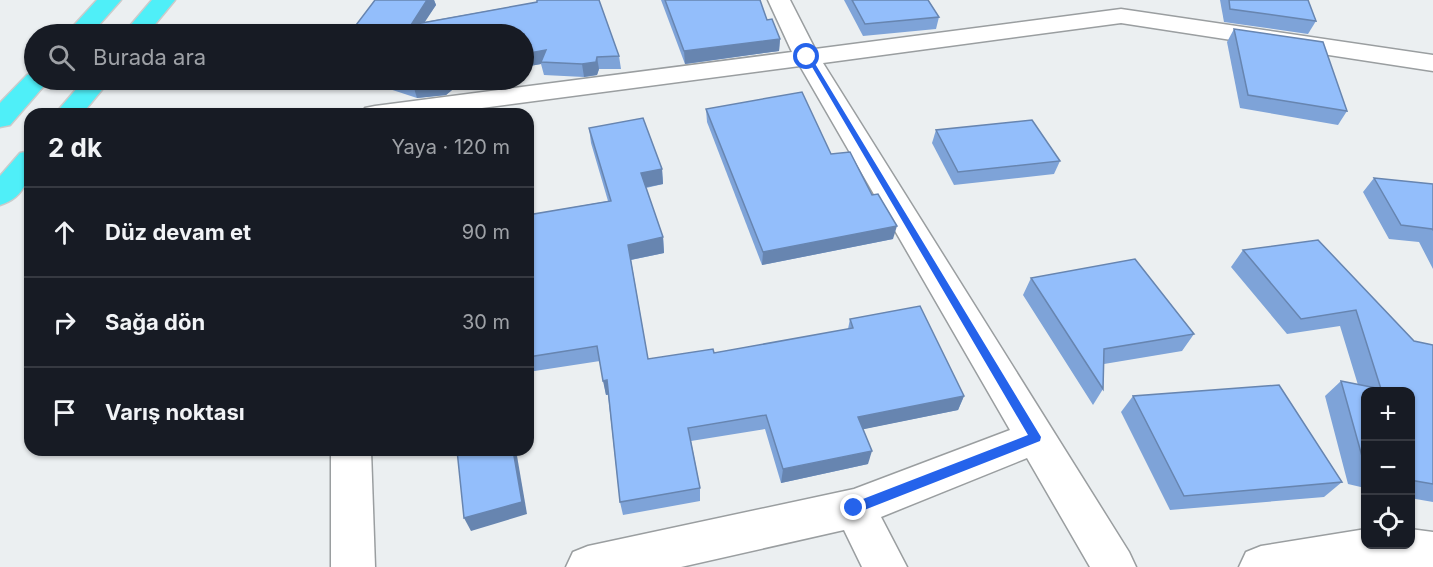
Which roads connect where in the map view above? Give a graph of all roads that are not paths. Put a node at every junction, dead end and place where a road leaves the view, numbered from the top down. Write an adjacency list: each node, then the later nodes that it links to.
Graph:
1 (110, 0): 5 (highway)
2 (164, 0): 6 (highway)
3 (779, 0): 7 (street)
4 (1118, 8): 7 (street); 8 (street)
5 (87, 24)
6 (144, 24)
7 (807, 57): 12 (street); 16 (street)
8 (1433, 63)
9 (26, 90): 13 (highway)
10 (88, 90): 11 (highway)
11 (73, 108)
12 (420, 108)
13 (4, 113)
14 (24, 167): 15 (highway)
15 (0, 195)
16 (1036, 437): 18 (street); 23 (street)
17 (351, 456): 20 (street)
18 (854, 508): 21 (street); 22 (street)
19 (1433, 553): 24 (street)
20 (353, 567)
21 (588, 567)
22 (885, 567)
23 (1114, 567)
24 (1261, 567)

